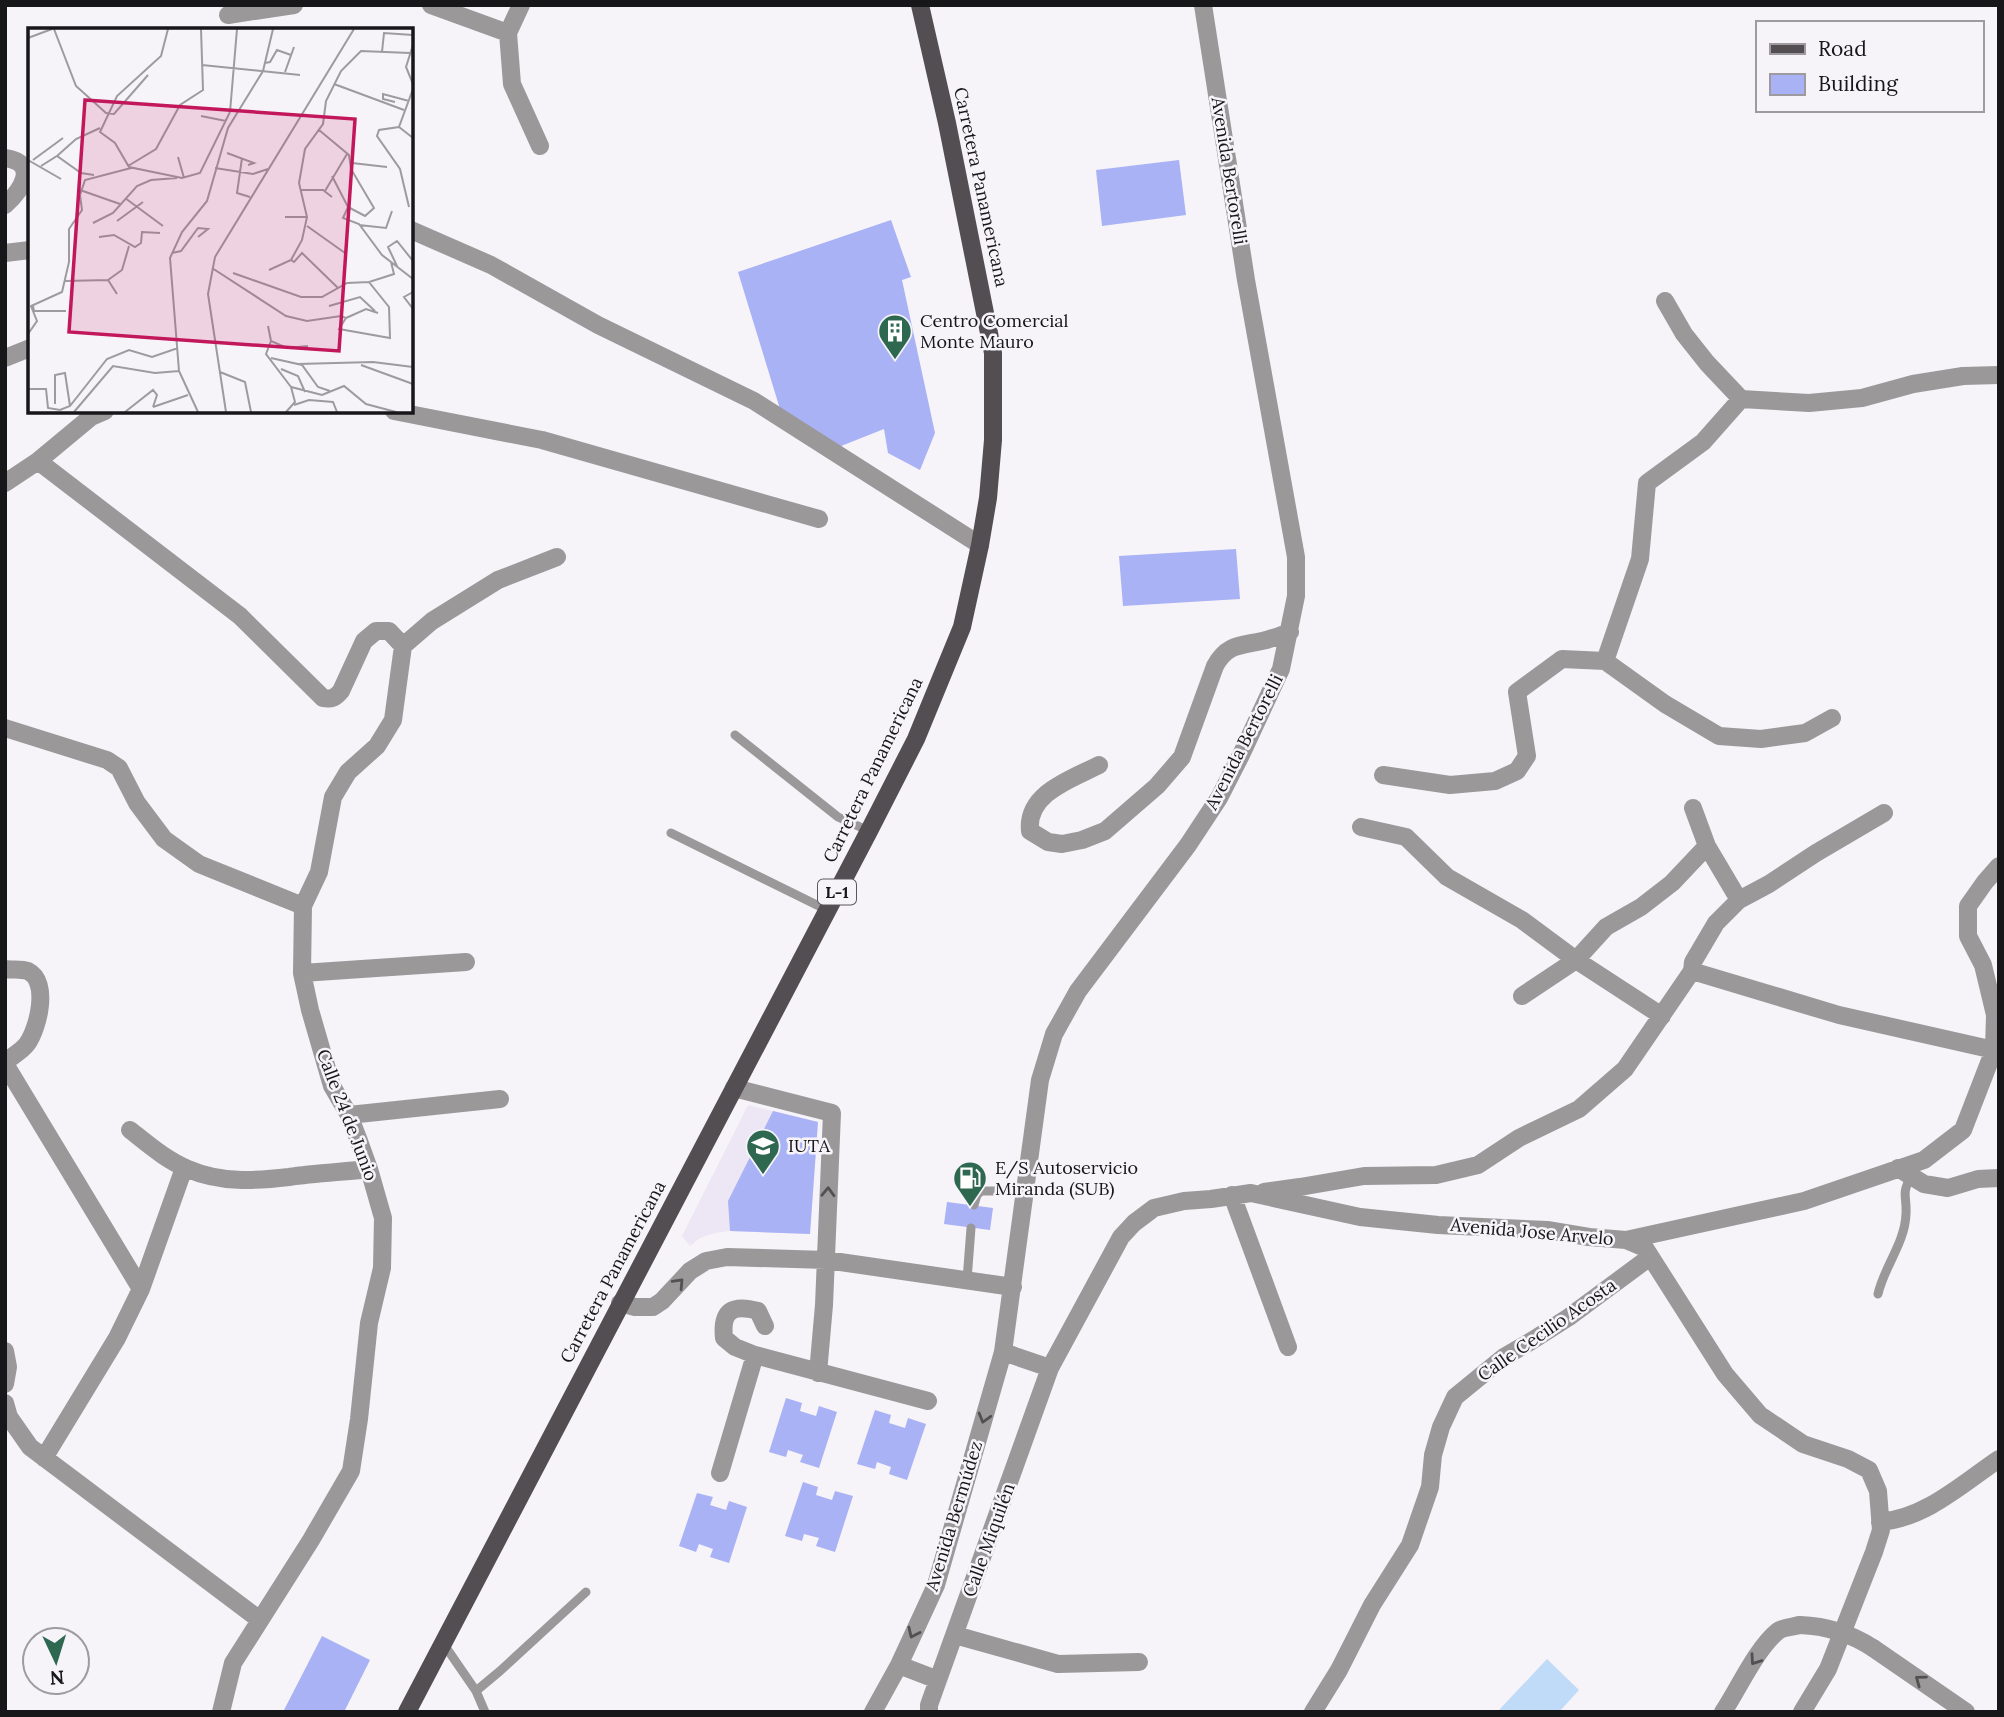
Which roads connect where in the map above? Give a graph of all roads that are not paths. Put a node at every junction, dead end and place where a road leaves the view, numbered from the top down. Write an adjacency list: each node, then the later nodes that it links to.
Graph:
1 (294, 5): 6 (street)
2 (431, 5): 7 (street)
3 (521, 5): 7 (street)
4 (920, 5): 24 (main road, Carretera Panamericana / L-1)
5 (1203, 5): 26 (street, Avenida Bertorelli)
6 (228, 15)
7 (509, 33): 8 (street)
8 (540, 146)
9 (5, 158): 10 (street)
10 (5, 205)
11 (413, 231): 24 (street)
12 (28, 250): 13 (street)
13 (5, 253)
14 (1665, 301): 18 (street)
15 (28, 349): 16 (street)
16 (5, 358)
17 (1999, 375): 18 (street)
18 (1741, 399): 28 (street)
19 (101, 413): 21 (street)
20 (404, 413): 23 (street)
21 (38, 461): 22 (street); 27 (street)
22 (5, 483)
23 (819, 519)
24 (980, 545): 37 (main road, Carretera Panamericana / L-1)
25 (557, 557): 27 (street)
26 (1290, 632): 32 (street); 62 (street, Avenida Bertorelli)
27 (403, 646): 42 (street, Calle 24 de Junio)
28 (1605, 661): 29 (street); 33 (street)
29 (1832, 718)
30 (5, 728): 42 (street)
31 (735, 734): 37 (lane)
32 (1099, 765)
33 (1383, 775)
34 (1693, 808): 39 (street)
35 (1884, 813): 41 (street)
36 (1361, 827): 44 (street)
37 (869, 831): 43 (main road, Carretera Panamericana / L-1)
38 (670, 833): 43 (lane)
39 (1707, 846): 41 (street); 44 (street)
40 (1999, 866): 50 (street)
41 (1739, 900): 47 (street)
42 (303, 906): 48 (street, Calle 24 de Junio)
43 (827, 910): 54 (main road, Carretera Panamericana / L-1)
44 (1576, 960): 49 (street); 51 (street)
45 (466, 962): 48 (street)
46 (5, 969): 53 (street)
47 (1692, 971): 51 (street); 52 (street)
48 (302, 973): 56 (street, Calle 24 de Junio)
49 (1522, 996)
50 (1997, 1015): 52 (street)
51 (1662, 1016): 63 (street)
52 (1994, 1050): 60 (street)
53 (5, 1063): 72 (street)
54 (734, 1088): 69 (street, one-way to 54); 74 (main road, Carretera Panamericana / L-1)
55 (500, 1099): 56 (street)
56 (349, 1115): 59 (street, Calle 24 de Junio)
57 (130, 1130): 58 (street)
58 (184, 1168): 59 (street); 72 (street)
59 (369, 1169): 90 (street, Calle 24 de Junio)
60 (1905, 1172): 61 (street); 67 (street); 73 (lane)
61 (1999, 1178)
62 (1024, 1191): 65 (lane); 71 (street, Avenida Bertorelli)
63 (1251, 1193): 64 (street, Avenida Jose Arvelo); 67 (street, Avenida Jose Arvelo)
64 (1232, 1195): 76 (street); 80 (street, Avenida Jose Arvelo)
65 (974, 1205)
66 (971, 1228): 70 (lane)
67 (1626, 1240): 68 (street, Avenida Jose Arvelo)
68 (1650, 1257): 88 (street, Avenida Jose Arvelo); 102 (street, Calle Cecilio Acosta)
69 (826, 1261): 70 (street); 74 (street, one-way to 69); 81 (street)
70 (967, 1280): 71 (street)
71 (1013, 1287): 78 (street, Avenida Bertorelli)
72 (141, 1289): 85 (street)
73 (1878, 1294)
74 (620, 1303): 92 (main road, Carretera Panamericana / L-1)
75 (765, 1326): 79 (street)
76 (1288, 1347)
77 (5, 1351): 82 (street)
78 (1003, 1352): 80 (street); 94 (street, Avenida Bermúdez, one-way to 94)
79 (755, 1355): 81 (street); 87 (street)
80 (1050, 1368): 91 (street, Calle Miquilén)
81 (818, 1373): 83 (street)
82 (5, 1384)
83 (928, 1401)
84 (5, 1403): 85 (street)
85 (44, 1458): 90 (street)
86 (1999, 1459): 88 (street)
87 (720, 1473)
88 (1880, 1522): 104 (street, Avenida Jose Arvelo)
89 (586, 1592): 96 (lane)
90 (260, 1620): 98 (street, Calle 24 de Junio)
91 (955, 1635): 93 (street); 95 (street, Calle Miquilén)
92 (443, 1643): 96 (lane); 97 (main road, Carretera Panamericana / L-1)
93 (1139, 1662)
94 (899, 1665): 95 (street); 100 (street, Avenida Bermúdez)
95 (938, 1680): 101 (street, Calle Miquilén)
96 (476, 1691): 99 (lane)
97 (408, 1711)
98 (221, 1712)
99 (485, 1712)
100 (873, 1712)
101 (929, 1712)
102 (1313, 1712)
103 (1723, 1712): 105 (street, one-way to 103, bridge)
104 (1802, 1712)
105 (1966, 1712)

